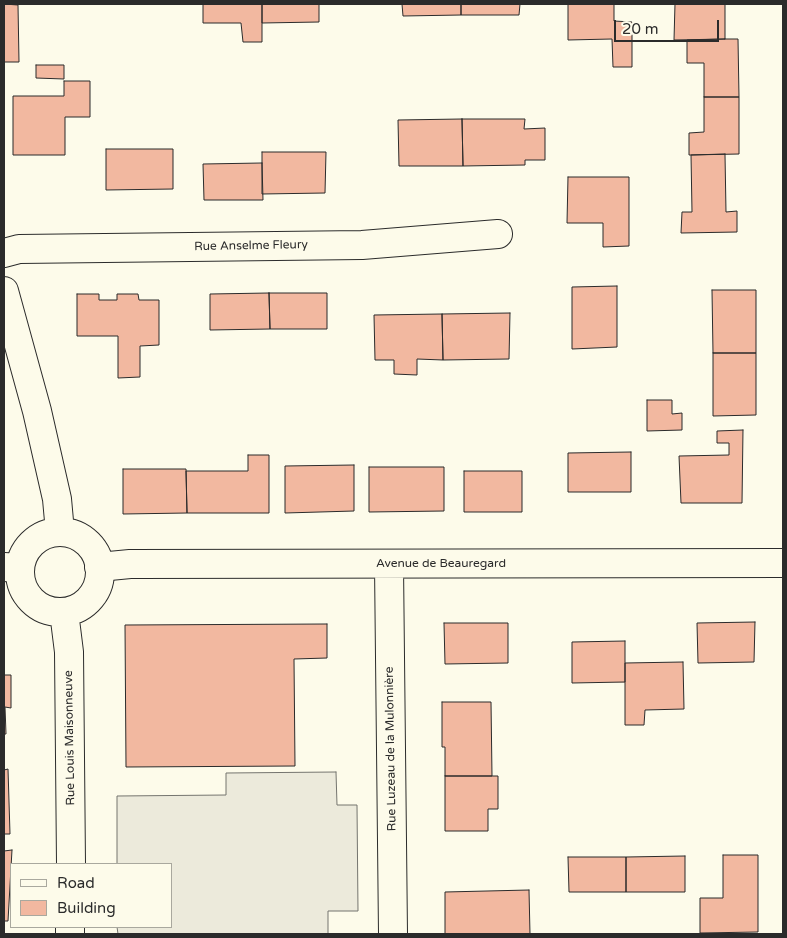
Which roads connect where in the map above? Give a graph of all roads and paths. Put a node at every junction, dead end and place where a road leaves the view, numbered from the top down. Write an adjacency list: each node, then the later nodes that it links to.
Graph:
1 (498, 234): 2 (street, Rue Anselme Fleury)
2 (4, 253)
3 (4, 291): 4 (street)
4 (60, 532): 7 (street); 8 (street)
5 (783, 563): 6 (street, Avenue de Beauregard)
6 (389, 565): 7 (street, Avenue de Beauregard); 11 (street, Rue Luzeau de la Mulonnière)
7 (99, 567): 9 (street)
8 (12, 568): 9 (street)
9 (64, 612): 10 (street, Rue Louis Maisonneuve)
10 (70, 863)
11 (393, 934)

